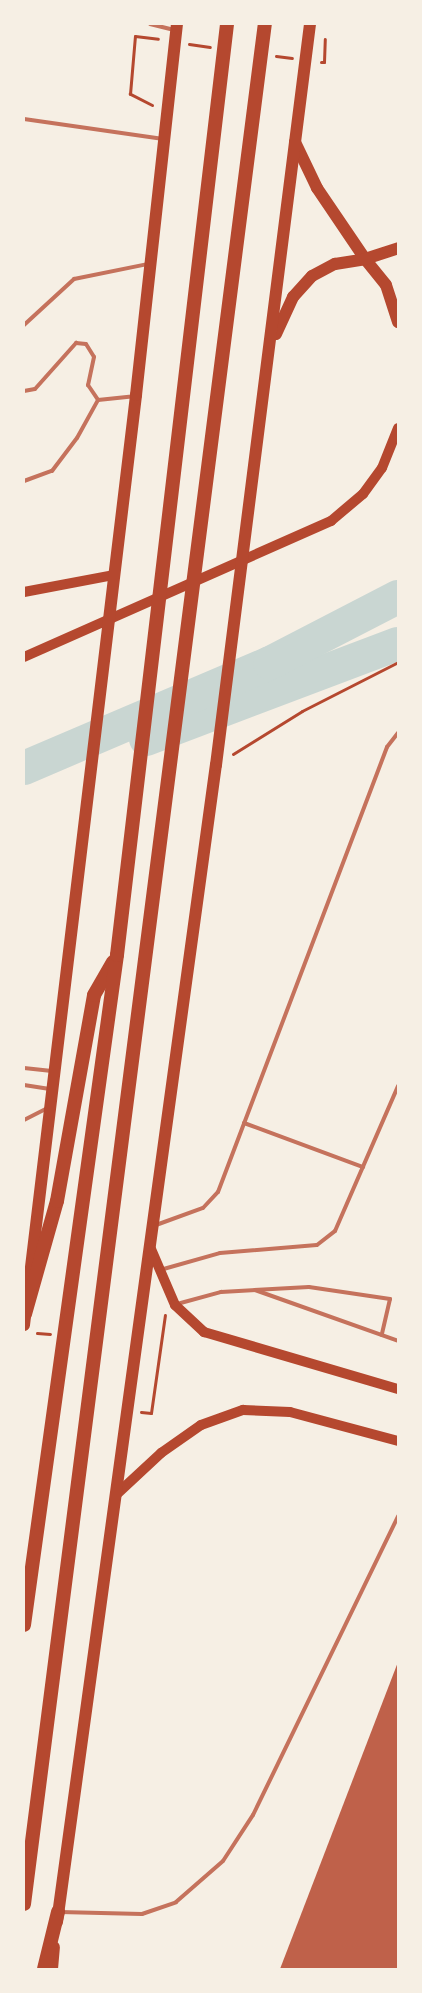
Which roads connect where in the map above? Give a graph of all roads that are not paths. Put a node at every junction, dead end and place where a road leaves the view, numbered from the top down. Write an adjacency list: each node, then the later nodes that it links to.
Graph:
1 (150, 24): 5 (lane)
2 (227, 24): 24 (highway)
3 (265, 24): 47 (highway)
4 (310, 24): 8 (main road)
5 (177, 27): 7 (main road)
6 (24, 119): 7 (lane)
7 (164, 139): 11 (main road)
8 (295, 142): 10 (main road); 14 (main road)
9 (398, 248): 10 (main road)
10 (365, 259): 12 (main road); 14 (main road)
11 (151, 264): 13 (lane); 16 (main road)
12 (398, 322)
13 (24, 325)
14 (272, 343): 34 (main road)
15 (24, 391): 17 (lane)
16 (136, 395): 17 (lane); 20 (main road)
17 (98, 400): 19 (lane)
18 (398, 428): 22 (main road)
19 (24, 481)
20 (114, 575): 21 (main road); 26 (main road)
21 (24, 592)
22 (24, 657)
23 (398, 733): 32 (lane)
24 (117, 955): 39 (highway); 46 (highway)
25 (24, 1068): 26 (lane)
26 (52, 1071): 29 (main road)
27 (24, 1085): 29 (lane)
28 (398, 1086): 33 (lane)
29 (50, 1089): 30 (main road)
30 (48, 1108): 31 (lane); 39 (main road)
31 (24, 1120)
32 (244, 1123): 33 (lane); 34 (lane)
33 (363, 1166): 36 (lane)
34 (154, 1226): 35 (main road)
35 (150, 1249): 36 (main road); 44 (main road)
36 (160, 1270): 38 (main road)
37 (252, 1289): 38 (lane); 40 (lane); 40 (lane)
38 (175, 1305): 42 (main road)
39 (24, 1320)
40 (382, 1335): 41 (lane)
41 (398, 1341)
42 (398, 1389)
43 (398, 1441): 44 (main road)
44 (118, 1493): 48 (main road)
45 (398, 1516): 48 (lane)
46 (24, 1625)
47 (24, 1904)
48 (58, 1912): 49 (highway); 50 (main road)
49 (44, 1969)
50 (52, 1969)

